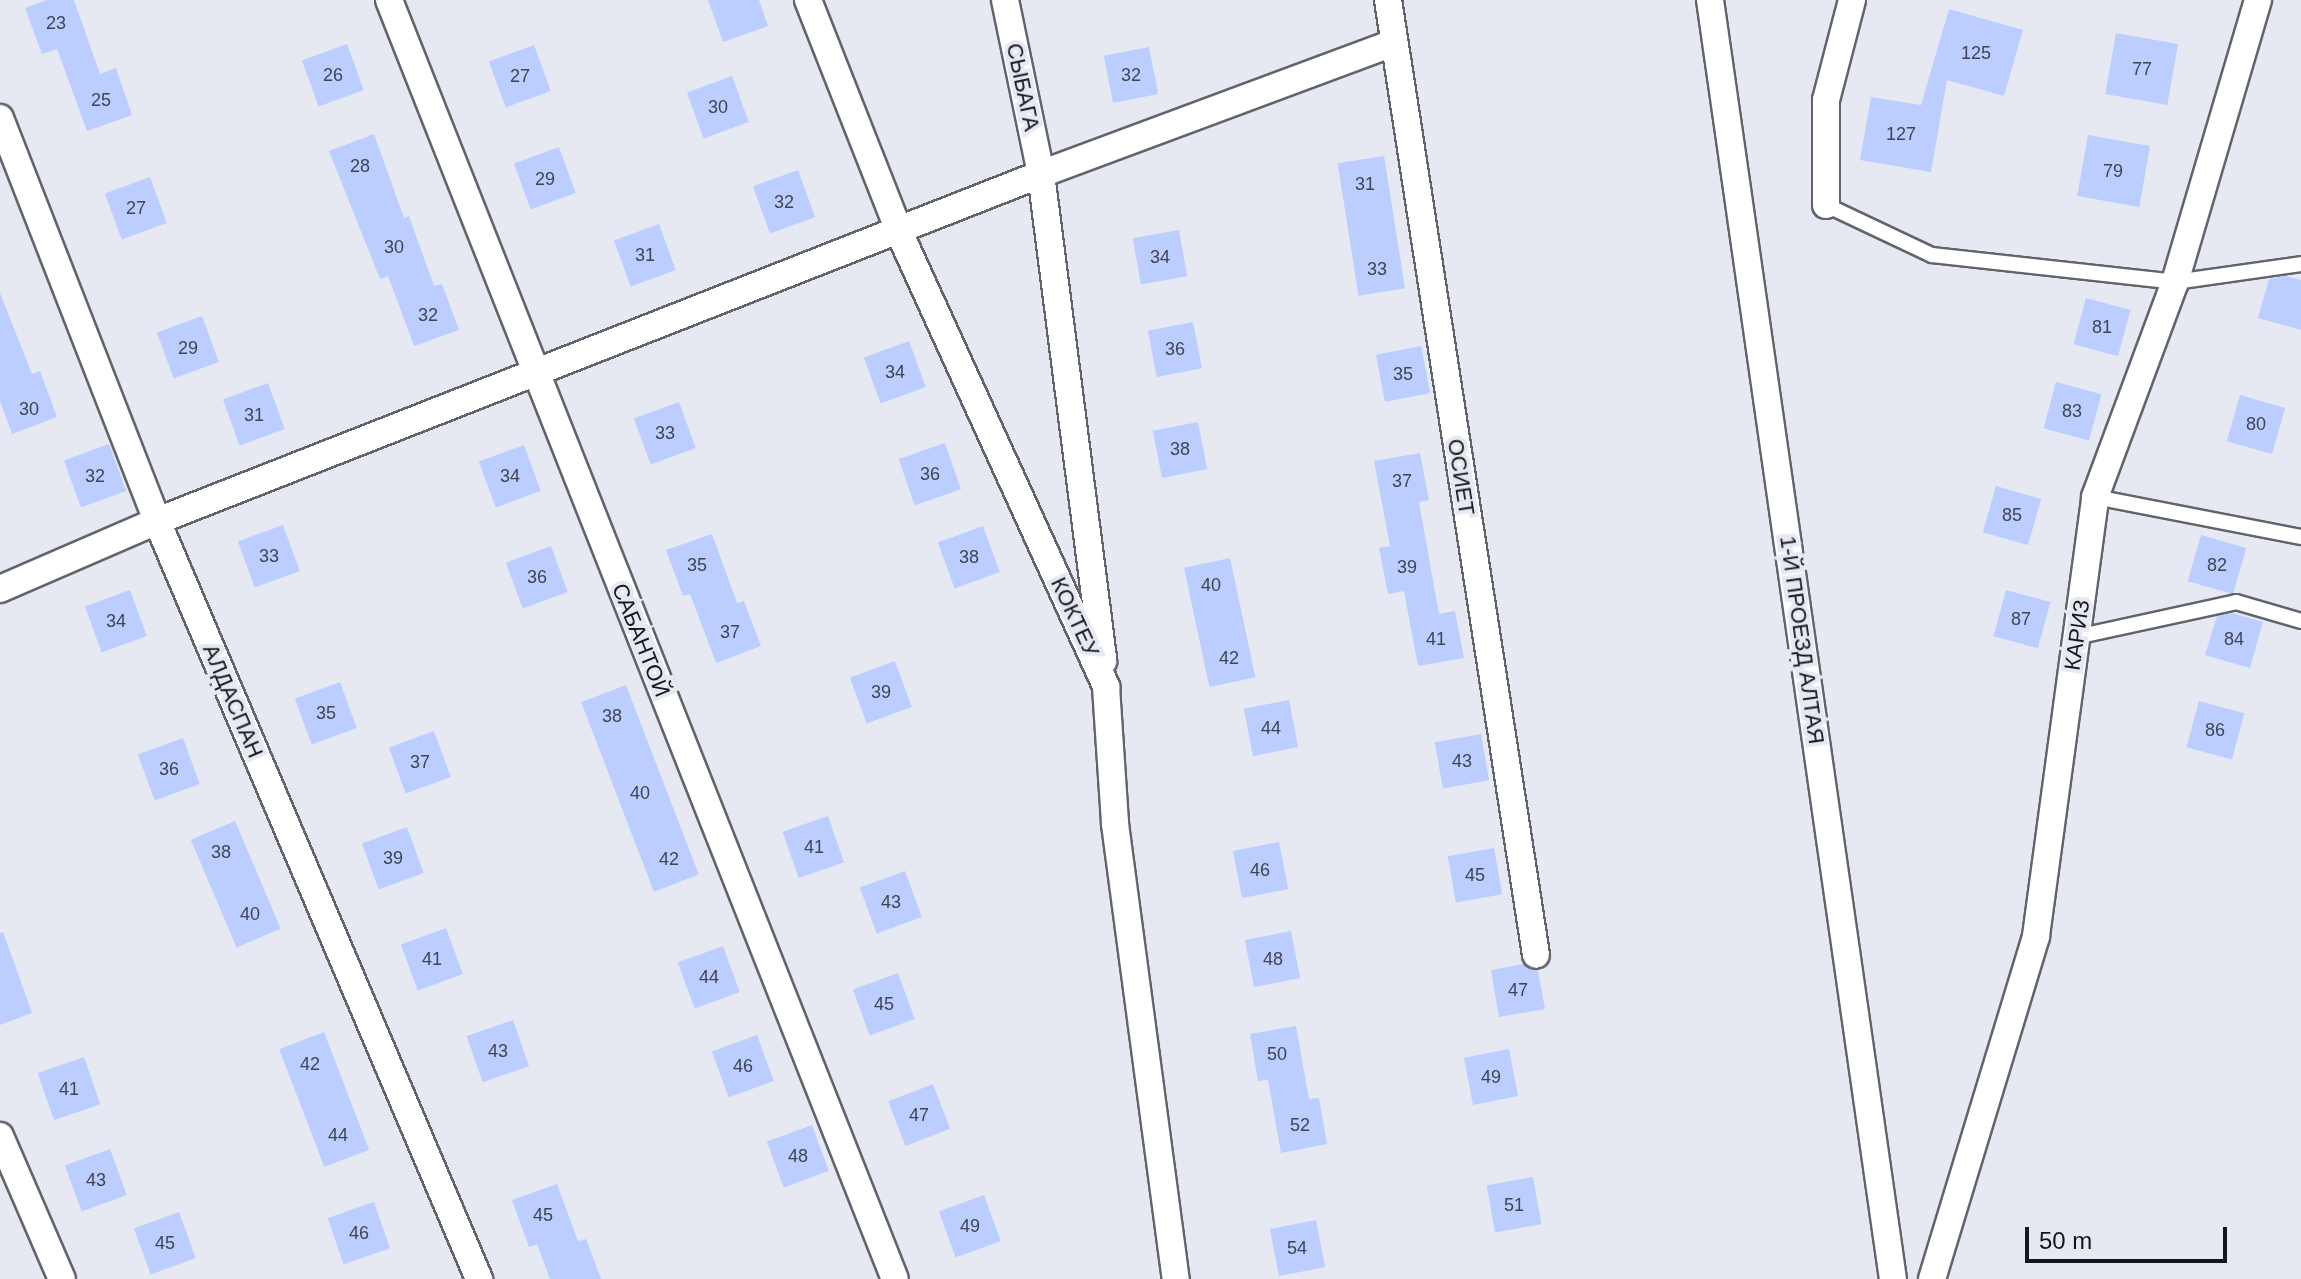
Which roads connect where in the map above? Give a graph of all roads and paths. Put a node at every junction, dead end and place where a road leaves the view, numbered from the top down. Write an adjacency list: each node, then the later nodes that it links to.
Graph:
1 (389, 0): 15 (street, САБАНТОЙ)
2 (808, 0): 12 (street, КОКТЕУ)
3 (1005, 0): 10 (street, СЫБАГА)
4 (1388, 0): 8 (street, ОСИЕТ)
5 (1710, 0): 29 (street, 1-Й ПРОЕЗД АЛТАЯ)
6 (1852, 0): 11 (street)
7 (2258, 0): 14 (street, КАРИЗ)
8 (1393, 43): 10 (street); 23 (street, ОСИЕТ)
9 (0, 118): 17 (street, АЛДАСПАН)
10 (1041, 174): 12 (street); 22 (street, СЫБАГА)
11 (1826, 205): 14 (lane)
12 (900, 234): 15 (street); 22 (street, КОКТЕУ)
13 (2301, 264): 14 (lane)
14 (2175, 282): 16 (street, КАРИЗ)
15 (534, 374): 17 (street); 27 (street, САБАНТОЙ)
16 (2095, 497): 18 (lane); 21 (street, КАРИЗ)
17 (157, 521): 19 (street); 26 (street, АЛДАСПАН)
18 (2301, 537)
19 (0, 589)
20 (2301, 621): 21 (lane)
21 (2076, 637): 30 (street, КАРИЗ)
22 (1106, 687): 28 (street, КОКТЕУ)
23 (1536, 955)
24 (0, 1136): 25 (street)
25 (62, 1279)
26 (479, 1279)
27 (895, 1279)
28 (1176, 1279)
29 (1893, 1279)
30 (1932, 1279)

